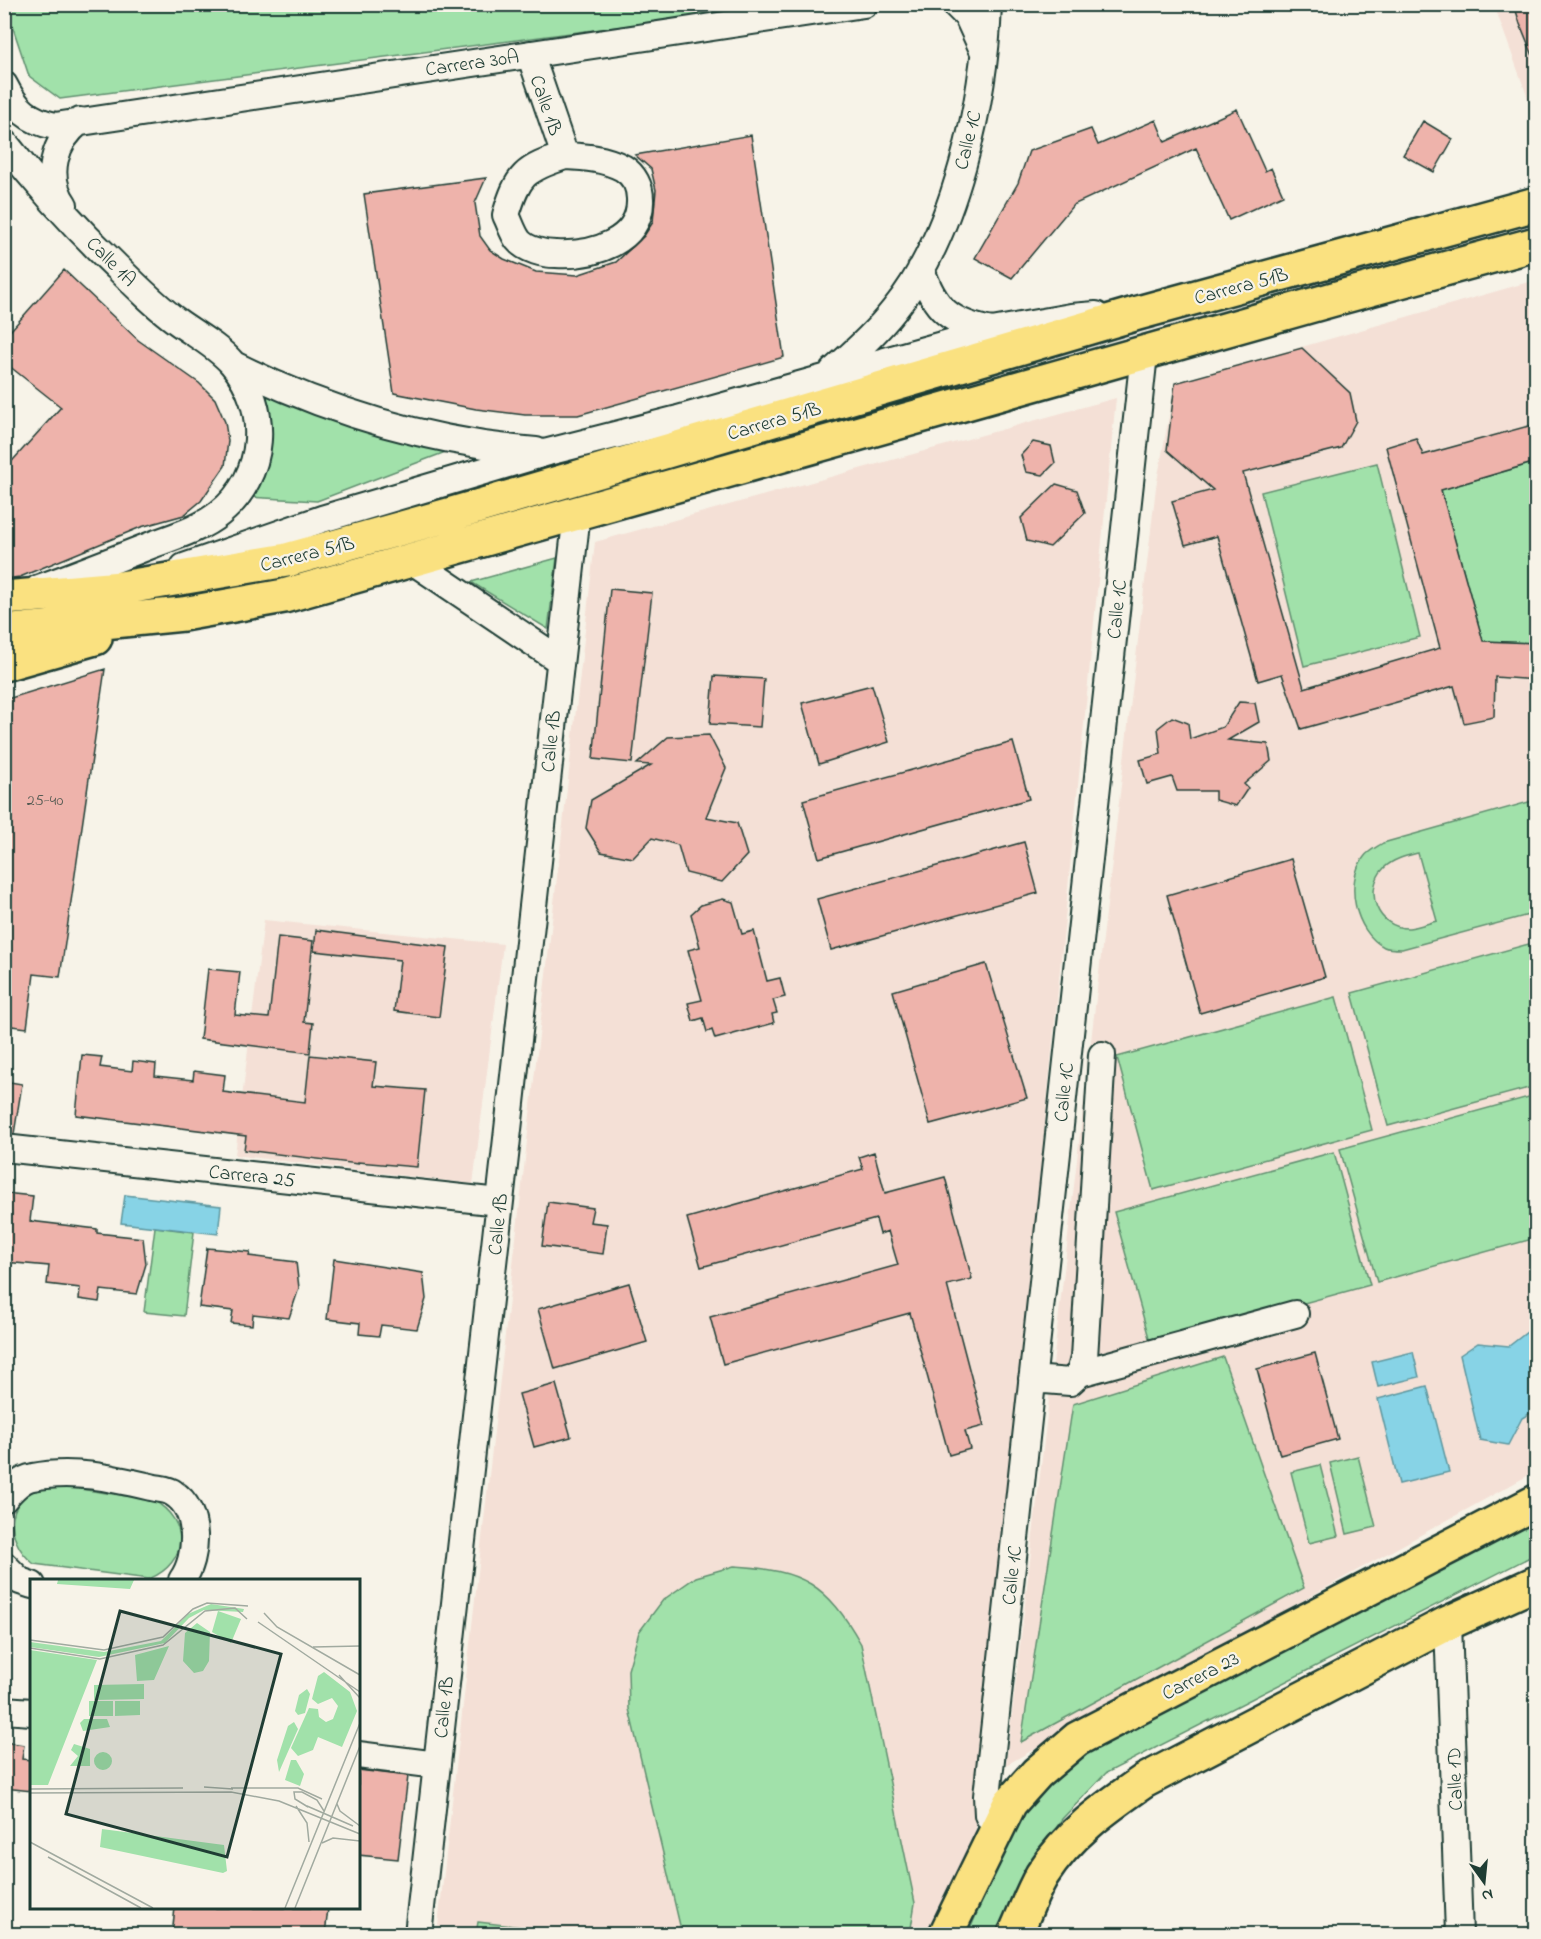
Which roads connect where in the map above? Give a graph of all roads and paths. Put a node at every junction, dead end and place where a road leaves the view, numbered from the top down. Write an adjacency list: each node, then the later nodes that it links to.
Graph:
1 (864, 4): 5 (street, Carrera 30A)
2 (955, 4): 4 (street)
3 (988, 4): 4 (street, Calle 1C)
4 (984, 53): 13 (street, Calle 1C)
5 (530, 54): 7 (street, Carrera 30A); 9 (street, Calle 1B)
6 (8, 94): 7 (street, Carrera 30A)
7 (80, 121): 11 (street)
8 (4, 142): 11 (street, Calle 1A)
9 (565, 156): 9 (street)
10 (1536, 204): 14 (main road, Carrera 51B)
11 (78, 226): 17 (street, Calle 1A)
12 (1536, 244): 16 (main road, Carrera 51B)
13 (921, 269): 15 (street); 18 (street, Calle 1C)
14 (1138, 313): 15 (street); 22 (main road, Carrera 51B)
15 (992, 331): 18 (street)
16 (1143, 354): 20 (main road, Carrera 51B); 33 (street, Calle 1C)
17 (234, 365): 19 (street); 23 (street)
18 (828, 375): 19 (street)
19 (548, 452): 22 (street)
20 (576, 513): 21 (main road, Carrera 51B); 26 (street, Calle 1B)
21 (411, 560): 24 (main road, Carrera 51B); 26 (street)
22 (121, 588): 23 (main road, Carrera 51B)
23 (11, 598)
24 (183, 614): 25 (main road, Carrera 51B); 27 (main road)
25 (4, 632)
26 (559, 660): 30 (street, Calle 1B)
27 (4, 663)
28 (1102, 1055): 32 (street)
29 (4, 1148): 30 (street, Carrera 25)
30 (499, 1202): 44 (street, Calle 1B)
31 (1295, 1314): 32 (street)
32 (1080, 1373): 33 (street)
33 (1032, 1379): 45 (street, Calle 1C)
34 (4, 1499): 37 (street)
35 (1536, 1502): 45 (main road, Carrera 23)
36 (4, 1565): 39 (street)
37 (183, 1579)
38 (1536, 1583): 40 (main road)
39 (30, 1584)
40 (1448, 1623): 48 (main road); 49 (street, Calle 1D)
41 (4, 1710): 42 (street)
42 (30, 1712)
43 (360, 1755): 44 (street)
44 (437, 1765): 46 (street, Calle 1B)
45 (996, 1829): 47 (main road, Carrera 23)
46 (418, 1935)
47 (946, 1935)
48 (1015, 1935)
49 (1459, 1935)

